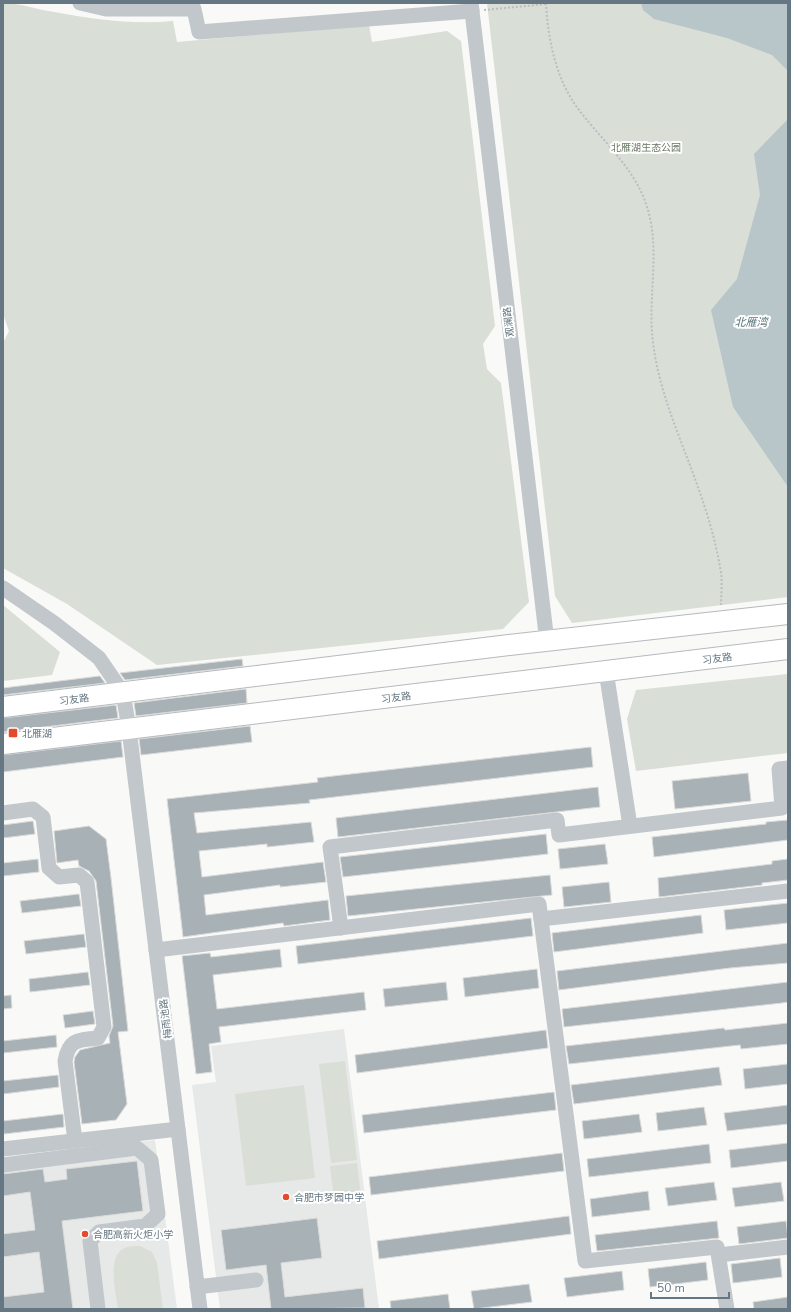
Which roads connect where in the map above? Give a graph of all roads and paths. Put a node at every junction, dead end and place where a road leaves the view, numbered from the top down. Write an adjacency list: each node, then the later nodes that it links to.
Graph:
1 (80, 3): 3 (street)
2 (546, 4): 3 (path); 6 (path)
3 (472, 7): 7 (street, 观澜路)
4 (3, 588): 10 (street)
5 (788, 614): 6 (main road, 习友路)
6 (722, 621): 7 (main road, 习友路)
7 (547, 642): 10 (main road, 习友路)
8 (788, 649): 9 (main road, 习友路)
9 (606, 671): 12 (main road, 习友路); 16 (street)
10 (123, 693): 11 (main road, 习友路); 12 (street, 梅雨池路)
11 (3, 708)
12 (130, 729): 13 (main road, 习友路); 20 (street, 梅雨池路)
13 (3, 744)
14 (788, 768): 16 (street)
15 (3, 813): 22 (street)
16 (630, 826): 19 (street)
17 (788, 891): 18 (street)
18 (541, 920): 19 (street); 26 (street)
19 (341, 928): 20 (street)
20 (156, 950): 21 (street, 梅雨池路)
21 (178, 1129): 22 (street); 28 (street, 梅雨池路)
22 (76, 1141): 23 (street)
23 (3, 1149)
24 (3, 1165): 29 (street)
25 (788, 1247): 26 (street)
26 (719, 1255): 31 (street)
27 (256, 1280): 28 (street)
28 (197, 1287): 30 (street, 梅雨池路)
29 (98, 1309)
30 (200, 1309)
31 (727, 1309)

